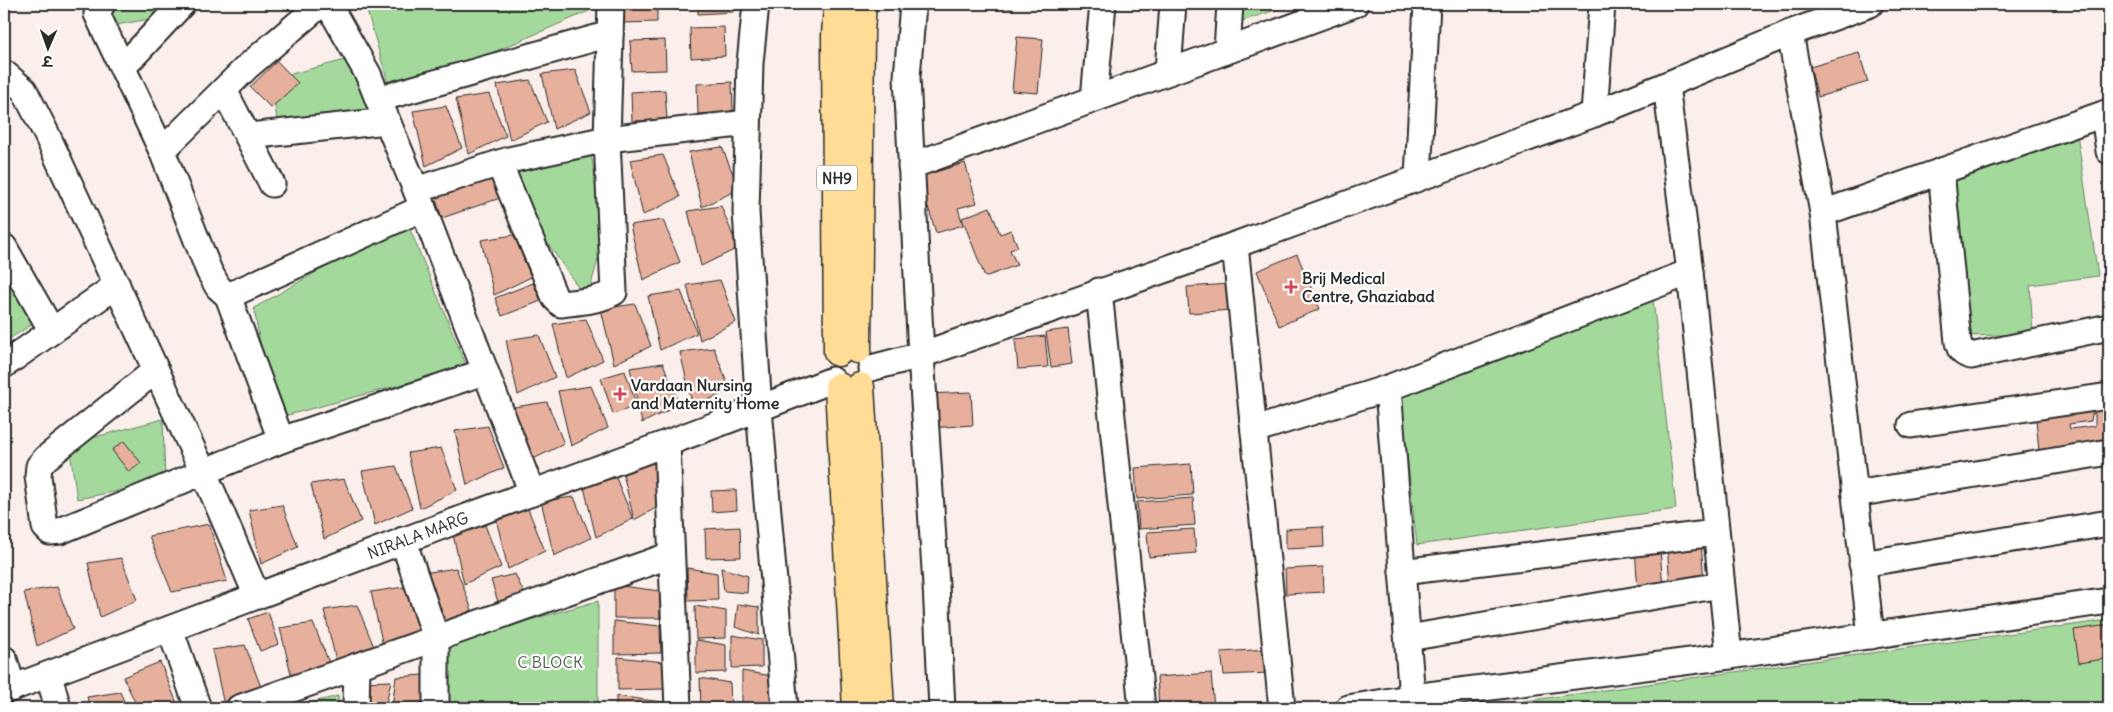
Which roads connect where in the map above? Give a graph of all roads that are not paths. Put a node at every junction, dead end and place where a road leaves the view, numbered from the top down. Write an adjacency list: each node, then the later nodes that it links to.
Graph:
1 (102, 4): 20 (street)
2 (182, 4): 20 (street)
3 (321, 4): 24 (street)
4 (328, 4): 26 (street)
5 (611, 4): 18 (street)
6 (756, 4): 29 (street)
7 (838, 4): 52 (highway, NH9)
8 (862, 4): 52 (highway, NH9)
9 (913, 4): 35 (street)
10 (1103, 4): 25 (street)
11 (1173, 4): 21 (street)
12 (1230, 4): 19 (street)
13 (1356, 4): 19 (street)
14 (1427, 4): 37 (street)
15 (1602, 4): 28 (street)
16 (1870, 4): 17 (street, NIRALA MARG)
17 (1790, 32): 23 (street, NIRALA MARG); 40 (street)
18 (610, 34): 26 (street); 31 (street)
19 (1227, 50): 21 (street)
20 (123, 67): 33 (street)
21 (1168, 71): 25 (street)
22 (4, 73): 44 (street)
23 (1666, 86): 28 (street, NIRALA MARG); 43 (street)
24 (224, 90): 30 (street); 33 (street)
25 (1094, 98): 35 (street)
26 (383, 110): 30 (street); 39 (street)
27 (2106, 113): 32 (street); 36 (street)
28 (1594, 114): 37 (street, NIRALA MARG)
29 (748, 123): 31 (street); 56 (street)
30 (248, 136): 38 (street)
31 (607, 139): 34 (street); 34 (street)
32 (2109, 150)
33 (162, 151): 46 (street)
34 (499, 163): 39 (street)
35 (911, 166): 49 (street)
36 (1941, 171): 40 (street); 47 (street)
37 (1418, 178): 41 (street, NIRALA MARG)
38 (272, 184)
39 (419, 199): 46 (street); 53 (street)
40 (1823, 213): 64 (street)
41 (1235, 245): 45 (street, NIRALA MARG); 58 (street)
42 (4, 247): 48 (street)
43 (1690, 272): 54 (street); 66 (street)
44 (117, 285): 48 (street); 51 (street)
45 (1099, 291): 49 (street, NIRALA MARG); 94 (street)
46 (228, 296): 59 (street)
47 (2109, 327)
48 (52, 331): 50 (street)
49 (921, 355): 52 (street, NIRALA MARG); 93 (street)
50 (4, 365)
51 (156, 370): 62 (street); 62 (street)
52 (849, 370): 56 (street, NIRALA MARG); 91 (highway, NH9); 92 (highway, NH9)
53 (484, 372): 59 (street); 63 (street)
54 (1388, 388): 58 (street); 70 (street)
55 (2109, 396): 57 (street)
56 (759, 409): 60 (street, NIRALA MARG); 90 (street)
57 (1911, 424)
58 (1254, 430): 95 (street)
59 (281, 440): 62 (street)
60 (667, 443): 63 (street, NIRALA MARG); 68 (street)
61 (2109, 452): 64 (street)
62 (202, 472): 72 (street)
63 (532, 493): 67 (street, NIRALA MARG)
64 (1854, 494): 69 (street)
65 (2109, 523): 69 (street)
66 (1715, 532): 70 (street); 71 (street)
67 (403, 540): 72 (street, NIRALA MARG); 76 (street)
68 (671, 555): 76 (street); 89 (street)
69 (1862, 564): 75 (street)
70 (1402, 572): 77 (street)
71 (1722, 585): 77 (street); 78 (street)
72 (257, 596): 74 (street, NIRALA MARG)
73 (2109, 602): 75 (street)
74 (170, 629): 81 (street, NIRALA MARG); 85 (street)
75 (1871, 636): 78 (street)
76 (436, 638): 80 (street); 88 (street)
77 (1408, 638): 83 (street)
78 (1729, 656): 83 (street)
79 (4, 659): 82 (street)
80 (357, 666): 86 (street); 87 (street)
81 (49, 676): 82 (street, NIRALA MARG); 84 (street)
82 (9, 689)
83 (1412, 698): 96 (street)
84 (58, 708)
85 (198, 708)
86 (238, 708)
87 (356, 708)
88 (436, 708)
89 (678, 708)
90 (785, 708)
91 (857, 708)
92 (880, 708)
93 (942, 708)
94 (1142, 708)
95 (1282, 708)
96 (1348, 708)

